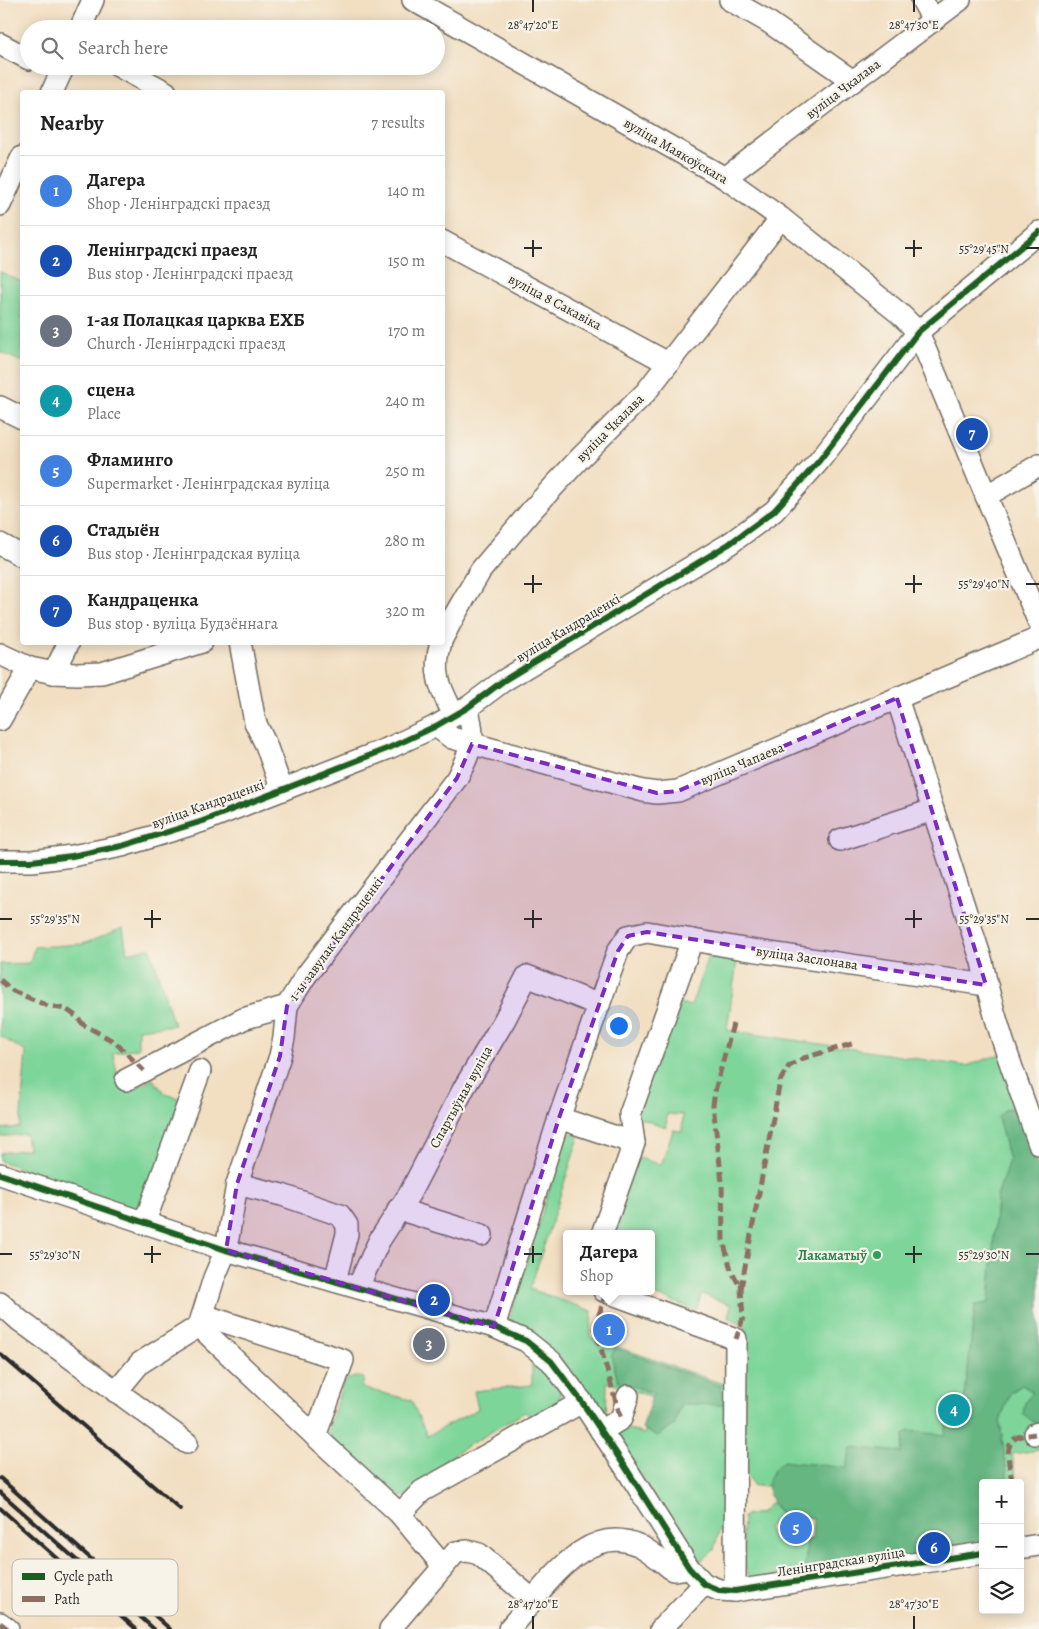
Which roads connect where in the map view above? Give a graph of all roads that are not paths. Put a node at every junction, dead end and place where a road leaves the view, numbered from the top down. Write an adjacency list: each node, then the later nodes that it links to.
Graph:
1 (93, 0): 6 (street)
2 (412, 0): 14 (street, вуліца Маякоўскага)
3 (730, 0): 11 (street)
4 (922, 0): 7 (street)
5 (960, 0): 7 (street, вуліца Чкалава)
6 (84, 20)
7 (933, 20): 11 (street, вуліца Чкалава)
8 (0, 44): 9 (street)
9 (20, 54)
10 (135, 75): 12 (street)
11 (853, 81): 14 (street, вуліца Чкалава)
12 (162, 90)
13 (20, 167): 15 (street)
14 (725, 178): 16 (street, вуліца Маякоўскага)
15 (0, 205)
16 (781, 218): 19 (street, вуліца Маякоўскага); 20 (street, вуліца Чкалава)
17 (1039, 232): 19 (street, вуліца Кандраценкі)
18 (445, 245): 20 (street, вуліца 8 Сакавіка)
19 (918, 332): 24 (street); 38 (street, вуліца Кандраценкі)
20 (668, 363): 28 (street, вуліца Чкалава)
21 (0, 407): 22 (street)
22 (20, 417)
23 (1039, 465): 24 (street)
24 (986, 496): 27 (street)
25 (0, 544): 26 (street)
26 (20, 555)
27 (1039, 623)
28 (445, 635)
29 (1039, 638): 37 (street, вуліца Чапаева)
30 (68, 645): 36 (street)
31 (192, 645): 36 (street)
32 (241, 645): 42 (street)
33 (441, 645): 38 (street, вуліца Чкалава)
34 (0, 654): 35 (street)
35 (30, 668): 36 (street); 39 (street)
36 (54, 673)
37 (898, 698): 41 (street, вуліца Чапаева); 43 (street)
38 (461, 712): 40 (street, вуліца Кандраценкі); 41 (street, 1-ы завулак Кандраценкі)
39 (0, 720)
40 (436, 726): 41 (street, вуліца Чапаева); 42 (street, вуліца Кандраценкі)
41 (472, 744): 49 (street, 1-ы завулак Кандраценкі)
42 (282, 790): 45 (street, вуліца Кандраценкі)
43 (933, 810): 44 (street); 47 (street)
44 (840, 840)
45 (0, 861)
46 (692, 940): 47 (street, вуліца Заслонава); 48 (street, вуліца Заслонава); 53 (street)
47 (986, 985): 54 (street)
48 (599, 1005): 52 (street); 57 (street, Спартыўная вуліца)
49 (287, 1006): 51 (street); 56 (street, 1-ы завулак Кандраценкі)
50 (200, 1071): 58 (street)
51 (126, 1080)
52 (560, 1118): 53 (street); 67 (street)
53 (634, 1143): 59 (street)
54 (1039, 1144)
55 (0, 1174): 58 (street)
56 (237, 1184): 61 (street, 1-ы завулак Кандраценкі); 62 (street)
57 (398, 1209): 60 (street); 63 (street, Спартыўная вуліца)
58 (144, 1224): 61 (street)
59 (603, 1230)
60 (482, 1235)
61 (226, 1250): 62 (street); 66 (street, 1-ы завулак Кандраценкі)
62 (335, 1281): 63 (street)
63 (358, 1287): 67 (street)
64 (615, 1295): 81 (street)
65 (0, 1303): 68 (street)
66 (201, 1321): 68 (street); 72 (street); 72 (street)
67 (494, 1327): 70 (street)
68 (116, 1392): 73 (street)
69 (628, 1396): 71 (street)
70 (582, 1402): 71 (street); 74 (street)
71 (601, 1431): 79 (street)
72 (315, 1436): 74 (street)
73 (186, 1443)
74 (400, 1514): 78 (street)
75 (1039, 1545): 76 (street)
76 (1024, 1547)
77 (979, 1554): 81 (street, Ленінградская вуліца)
78 (443, 1566): 82 (street); 85 (street)
79 (689, 1568): 80 (street); 82 (street)
80 (704, 1584): 81 (street, Ленінградская вуліца); 87 (street)
81 (735, 1591)
82 (528, 1605): 86 (street)
83 (0, 1623): 84 (street)
84 (8, 1629)
85 (390, 1629)
86 (509, 1629)
87 (661, 1629)

